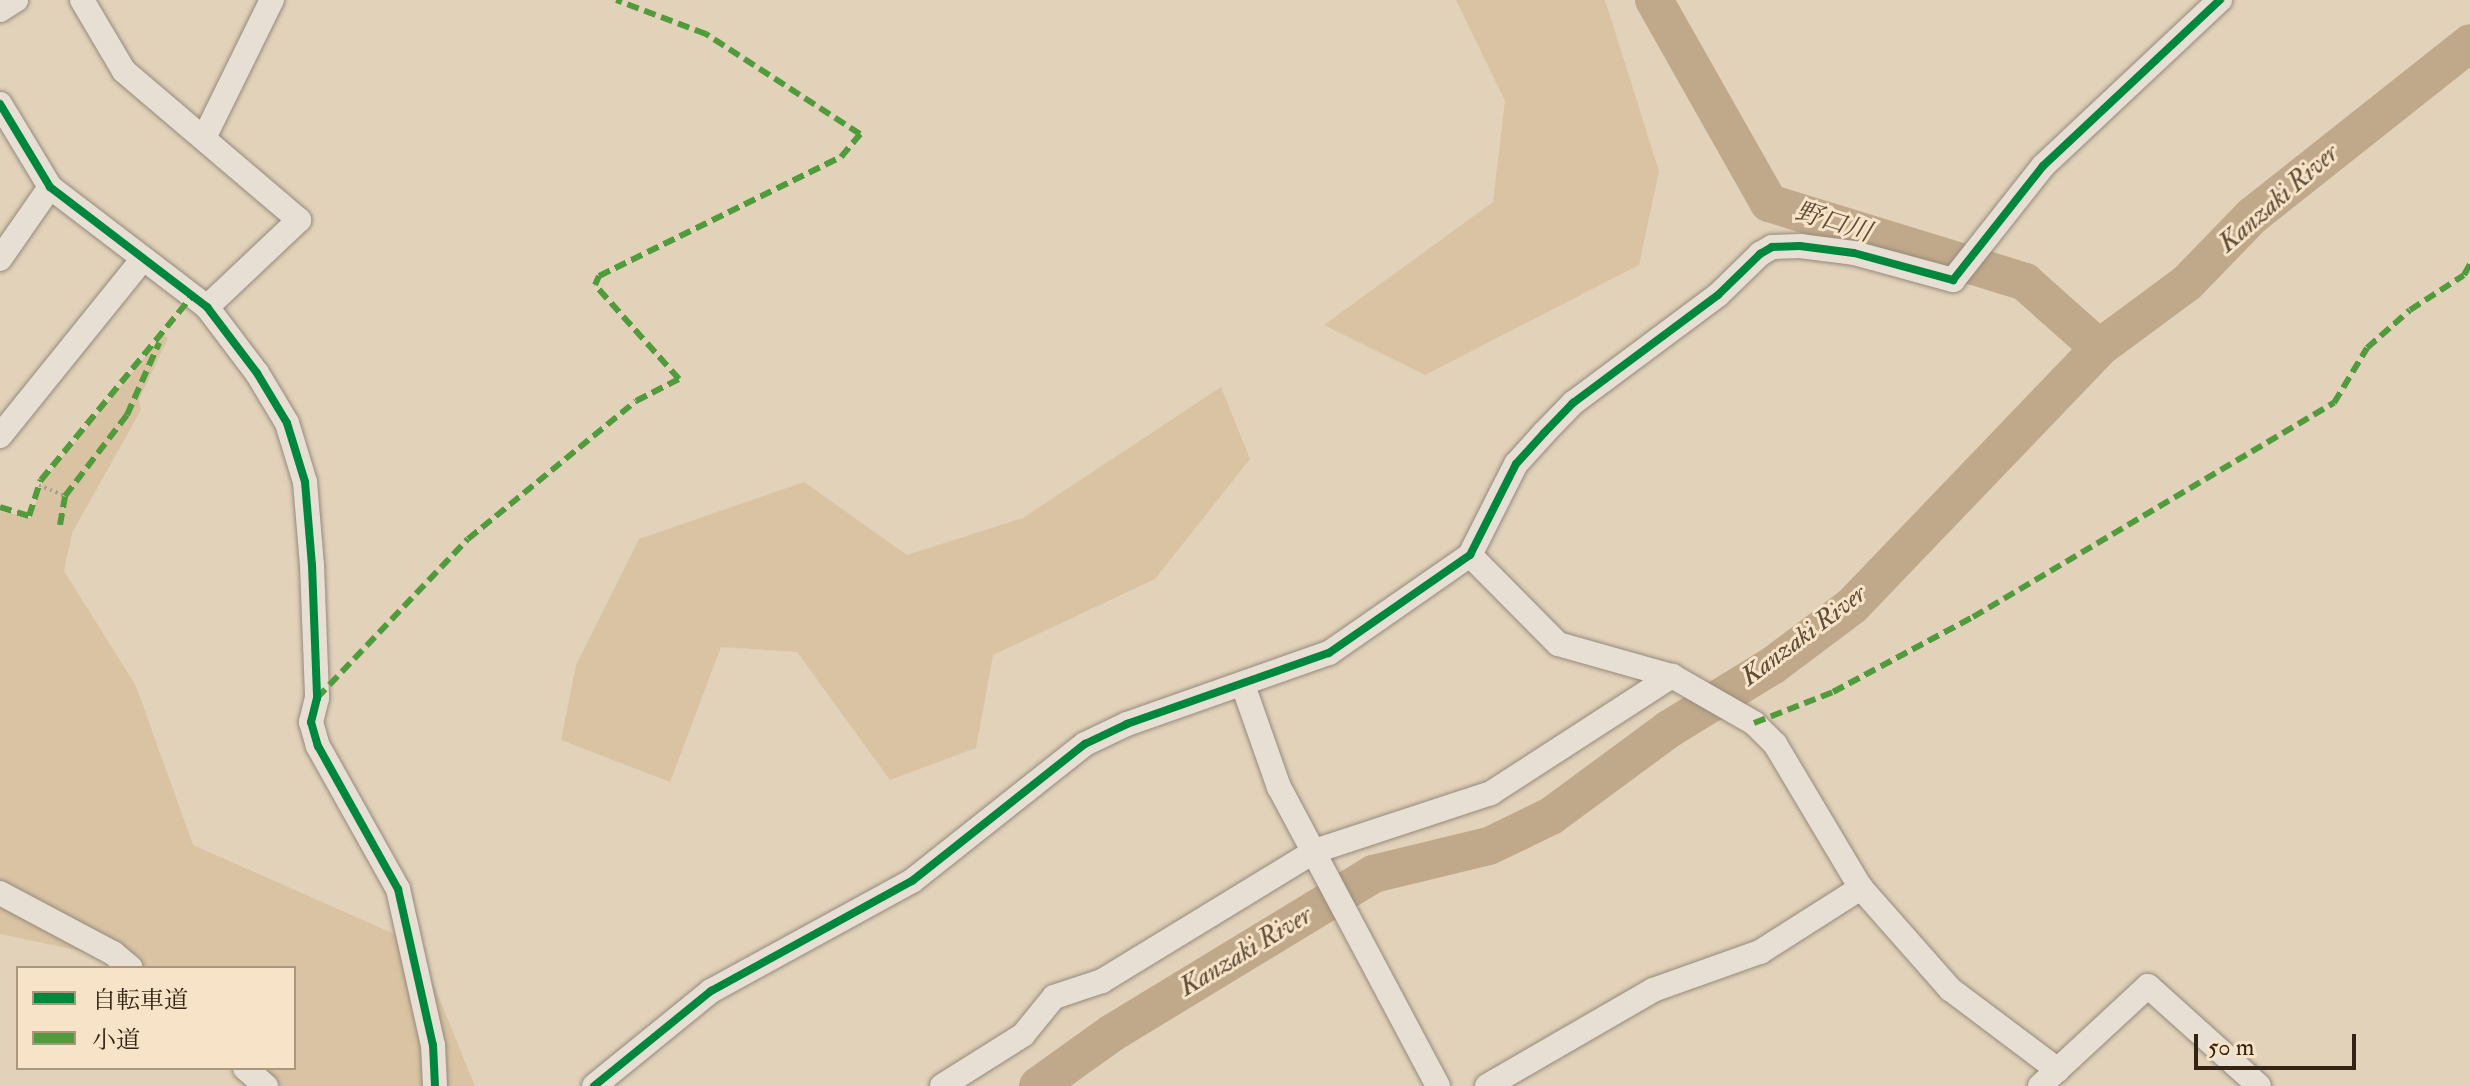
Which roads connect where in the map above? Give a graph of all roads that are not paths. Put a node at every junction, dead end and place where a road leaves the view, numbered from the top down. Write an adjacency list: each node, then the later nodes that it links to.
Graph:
1 (16, 0): 5 (street)
2 (82, 0): 7 (street)
3 (272, 0): 7 (street)
4 (2220, 0): 13 (street)
5 (0, 10)
6 (1, 107): 8 (street)
7 (204, 138): 11 (street)
8 (50, 187): 9 (street); 10 (street)
9 (0, 259)
10 (143, 259): 11 (street); 12 (street)
11 (207, 307): 23 (street)
12 (0, 436)
13 (1470, 555): 14 (street); 15 (street)
14 (1672, 676): 16 (street); 17 (street)
15 (1243, 685): 16 (street); 24 (street)
16 (1315, 851): 25 (street); 26 (street)
17 (1861, 888): 21 (street); 27 (street)
18 (0, 893): 19 (street)
19 (129, 966)
20 (247, 1070): 22 (street)
21 (2049, 1078): 28 (street)
22 (266, 1086)
23 (435, 1086)
24 (594, 1086)
25 (942, 1086)
26 (1438, 1086)
27 (1487, 1086)
28 (2259, 1086)

